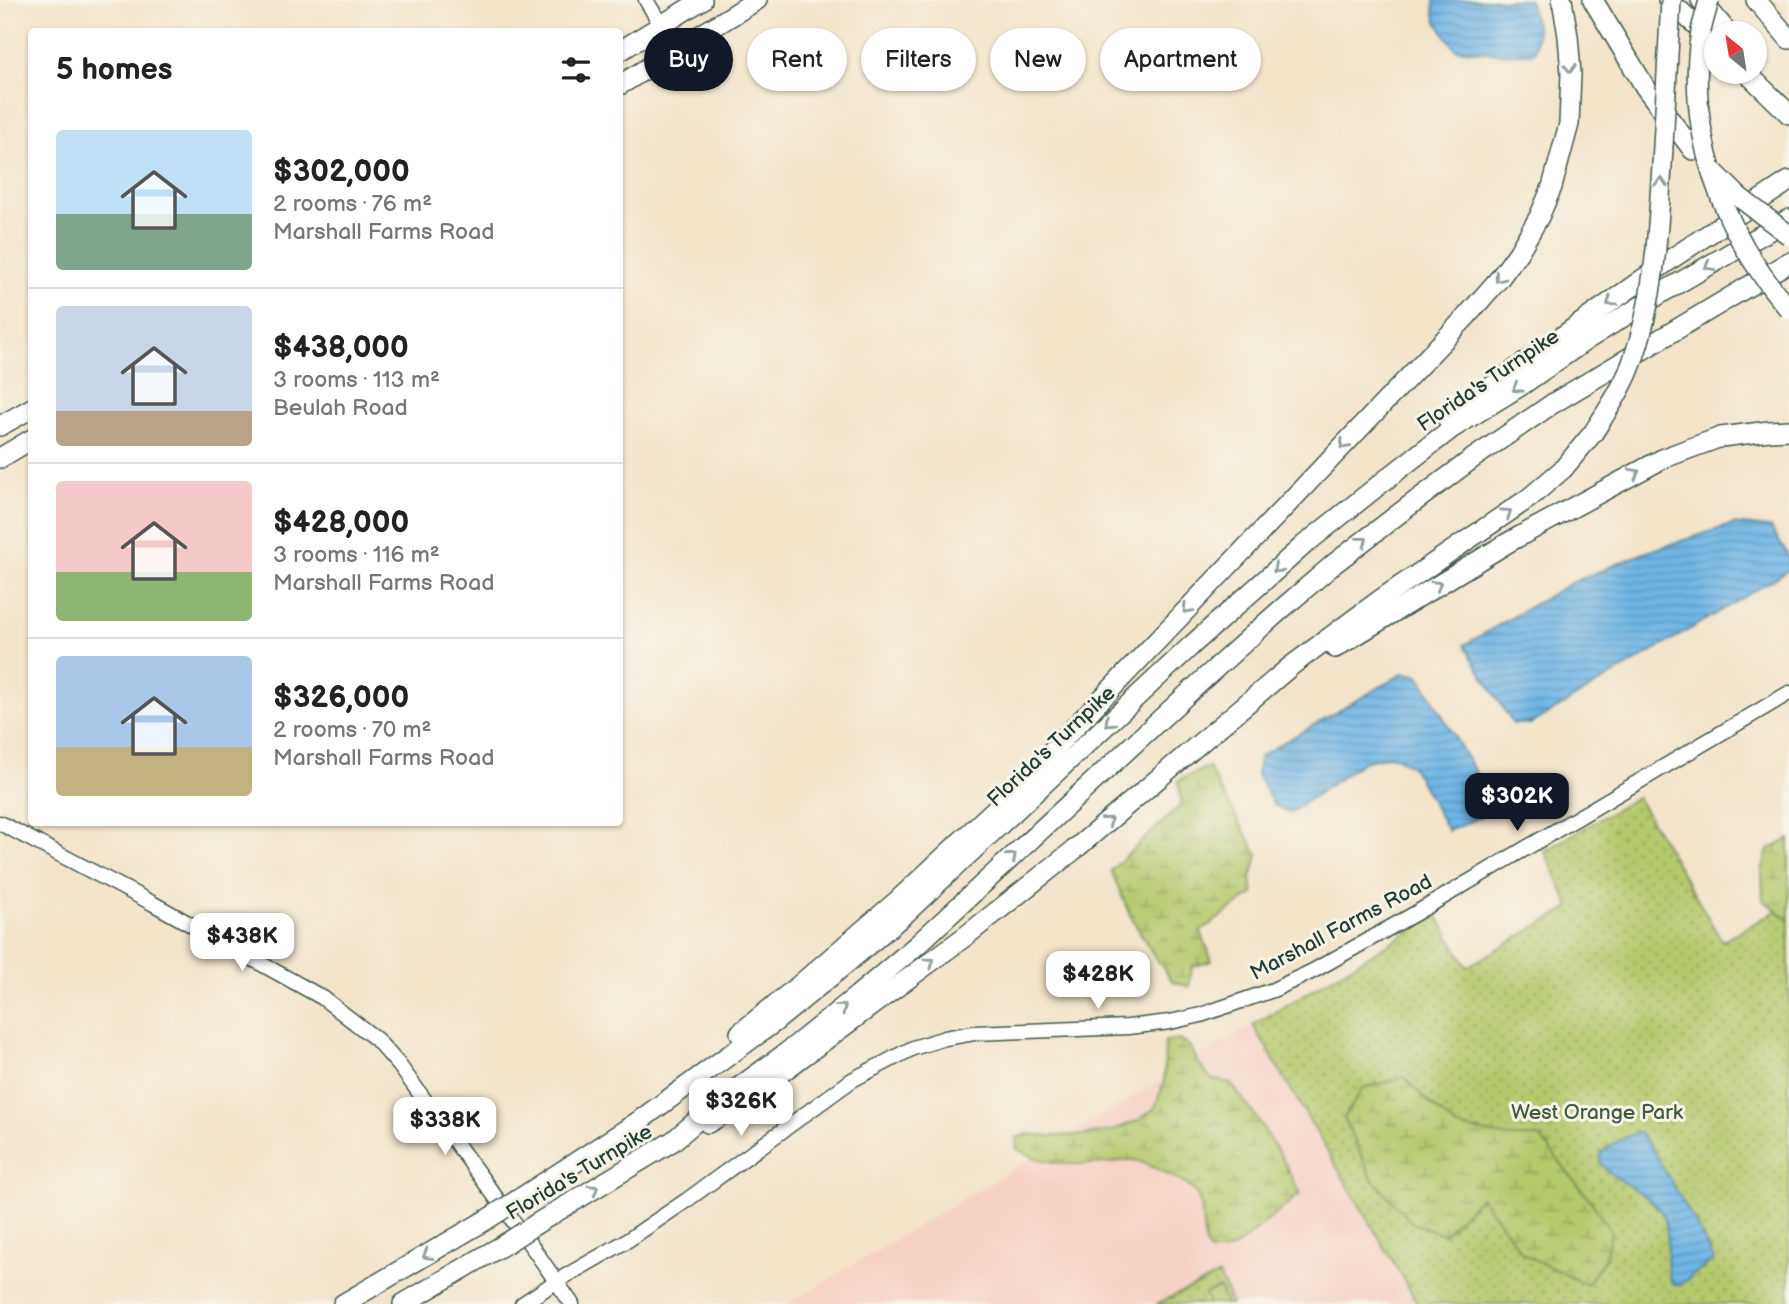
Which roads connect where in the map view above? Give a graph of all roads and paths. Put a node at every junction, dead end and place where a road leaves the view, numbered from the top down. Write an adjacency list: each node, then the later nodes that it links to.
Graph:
1 (646, 0): 13 (street)
2 (702, 0): 13 (highway)
3 (757, 0): 15 (highway)
4 (1562, 0): 39 (highway, one-way to 39)
5 (1593, 0): 27 (highway, bridge)
6 (1669, 0): 16 (highway); 37 (highway, one-way to 6, bridge)
7 (1701, 0): 11 (highway)
8 (1709, 0): 29 (highway, bridge)
9 (1756, 0): 17 (highway)
10 (1774, 0): 12 (highway)
11 (1718, 21)
12 (1789, 22)
13 (661, 25): 14 (street); 18 (highway)
14 (663, 28)
15 (712, 28)
16 (1704, 32)
17 (1789, 39)
18 (623, 49)
19 (644, 70): 21 (highway)
20 (1768, 82): 23 (highway)
21 (623, 83)
22 (1758, 84): 24 (highway)
23 (1789, 107)
24 (1789, 114)
25 (1789, 181): 35 (highway, one-way to 35)
26 (1789, 219): 35 (highway, Florida's Turnpike, one-way to 35)
27 (1789, 235)
28 (1789, 262): 40 (highway, Florida's Turnpike, one-way to 28)
29 (1789, 309)
30 (28, 410): 31 (highway)
31 (0, 426)
32 (1789, 430): 37 (highway, one-way to 32)
33 (28, 441): 34 (highway)
34 (0, 458)
35 (1304, 545): 39 (highway, Florida's Turnpike, one-way to 39)
36 (1789, 693): 41 (street, Marshall Farms Road)
37 (1178, 760): 40 (highway, one-way to 37)
38 (0, 823): 41 (street)
39 (636, 1123): 42 (highway, Florida's Turnpike, one-way to 42, bridge)
40 (673, 1141): 43 (highway, Florida's Turnpike, one-way to 40, bridge)
41 (556, 1281): 44 (street, Marshall Farms Road); 45 (street)
42 (343, 1304)
43 (403, 1304)
44 (522, 1304)
45 (572, 1304)

